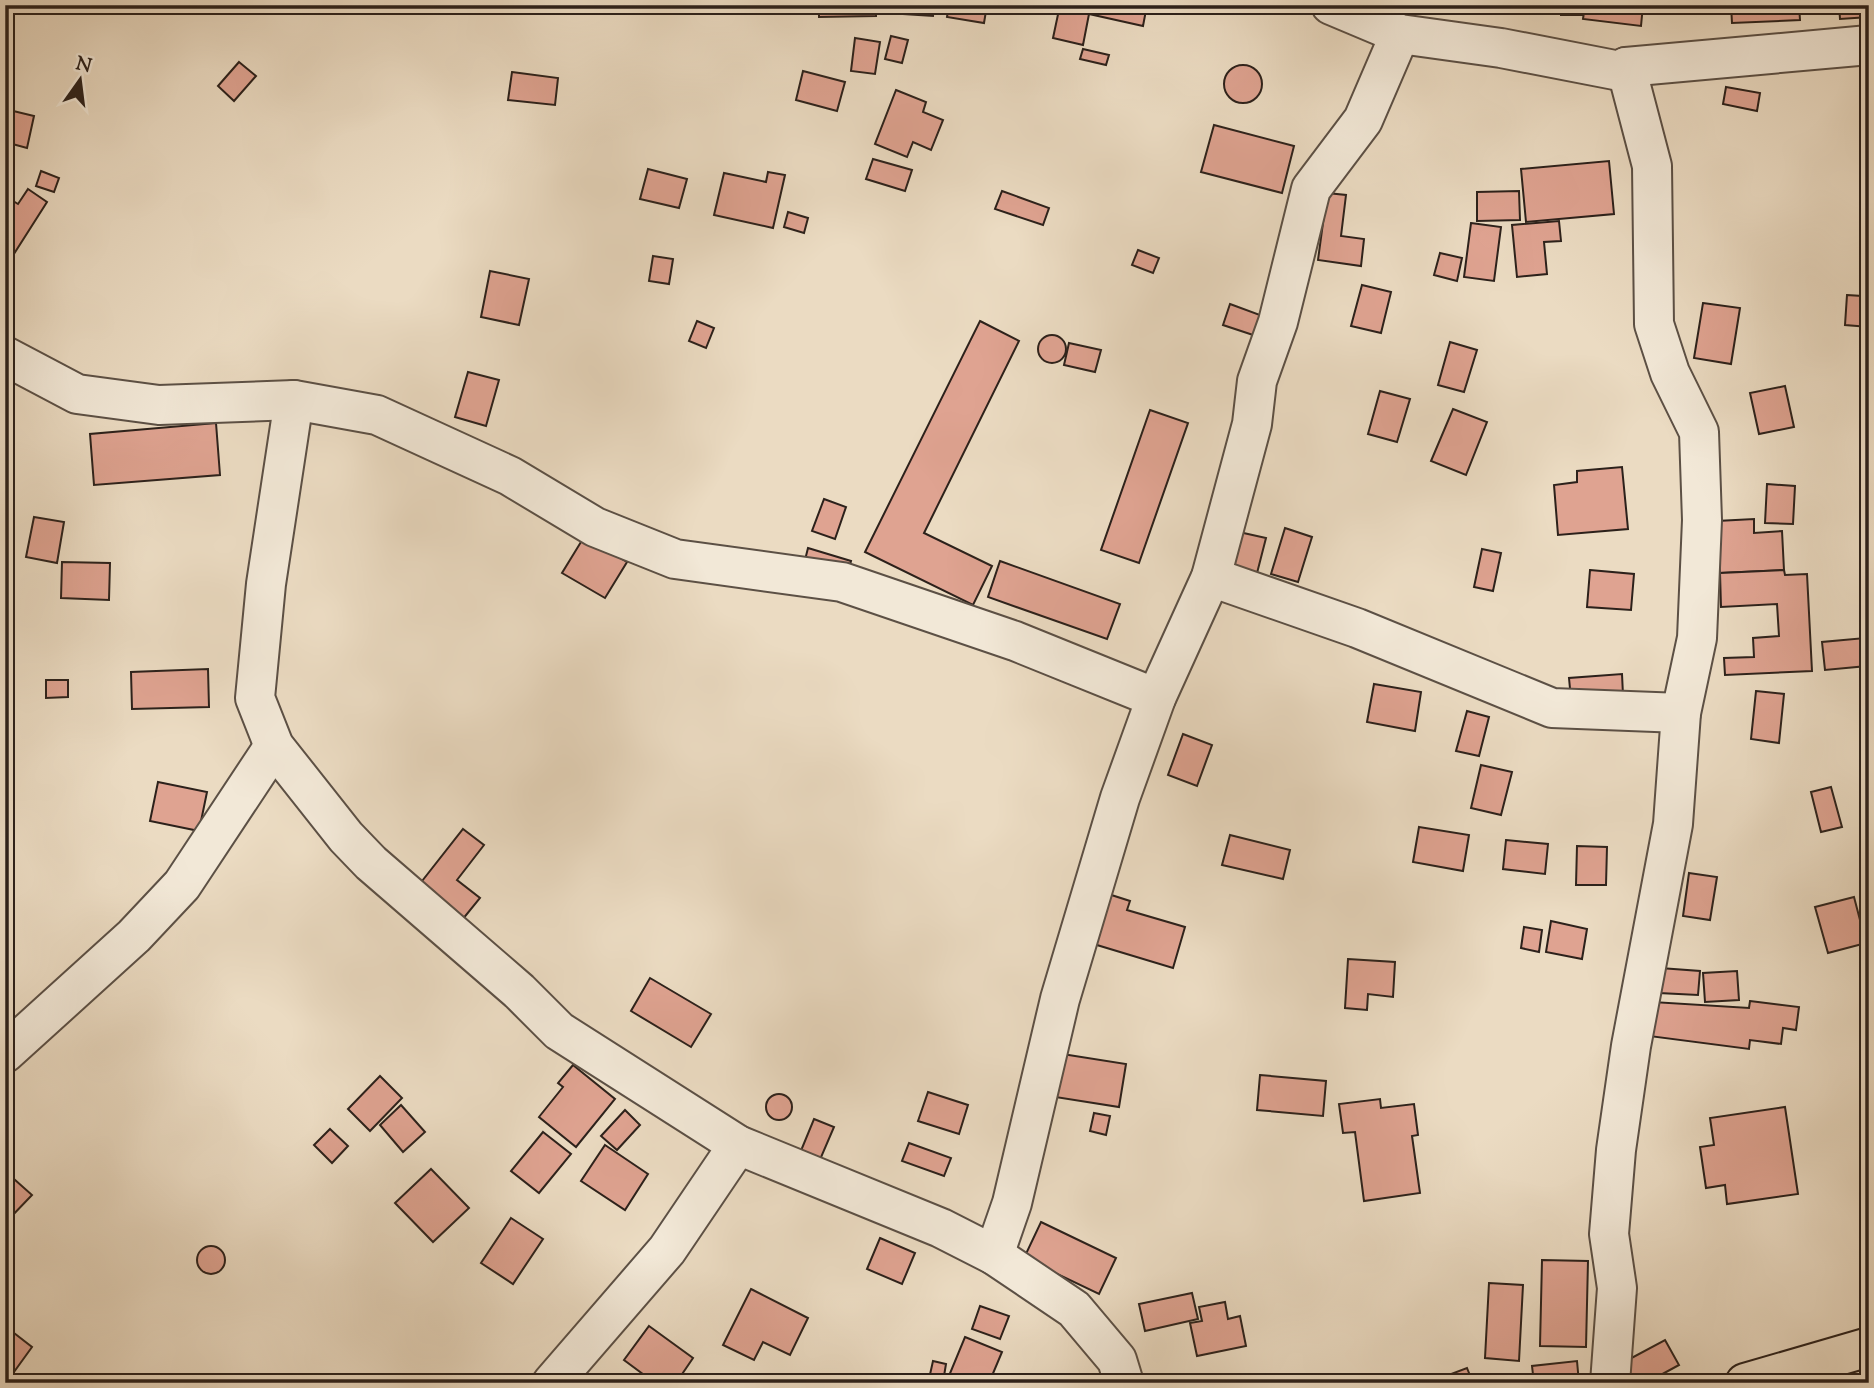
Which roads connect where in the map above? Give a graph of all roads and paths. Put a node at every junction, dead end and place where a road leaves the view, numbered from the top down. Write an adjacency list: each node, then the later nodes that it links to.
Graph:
1 (1331, 5): 2 (street)
2 (1400, 34): 4 (street); 7 (street)
3 (1869, 45): 4 (street)
4 (1626, 67): 9 (street)
5 (5, 356): 6 (street)
6 (293, 400): 8 (street); 10 (street)
7 (1211, 577): 8 (street); 9 (street)
8 (1156, 698): 13 (street)
9 (1681, 713): 17 (street)
10 (274, 747): 11 (street); 12 (street)
11 (5, 1053)
12 (738, 1144): 13 (street); 15 (street)
13 (994, 1255): 16 (street)
14 (1869, 1347): 18 (main road)
15 (552, 1383)
16 (1124, 1383)
17 (1610, 1383)
18 (1745, 1383)

